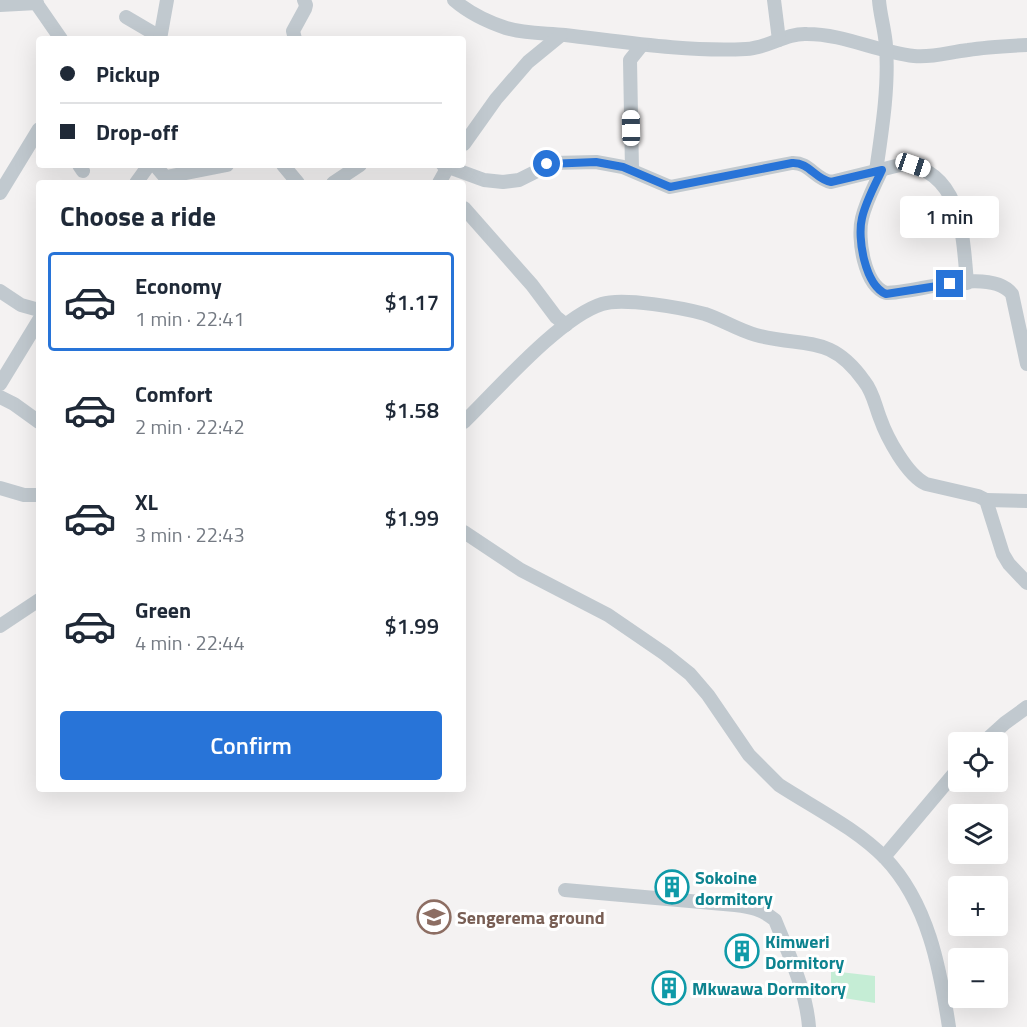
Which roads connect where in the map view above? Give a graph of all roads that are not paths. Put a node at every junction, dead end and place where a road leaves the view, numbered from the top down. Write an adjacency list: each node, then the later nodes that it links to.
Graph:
1 (167, 0): 12 (street)
2 (304, 0): 13 (street)
3 (454, 0): 9 (street)
4 (774, 0): 14 (street)
5 (879, 0): 17 (street)
6 (35, 2): 7 (street); 10 (street)
7 (0, 4)
8 (126, 17): 11 (street)
9 (561, 35): 15 (street); 19 (street)
10 (60, 36)
11 (157, 36)
12 (160, 36)
13 (294, 36)
14 (779, 40): 15 (street); 17 (street)
15 (642, 45): 24 (street)
16 (1027, 45): 17 (street)
17 (886, 52): 25 (street)
18 (36, 134): 30 (street)
19 (466, 141)
20 (158, 168): 27 (street)
21 (210, 168): 27 (street)
22 (286, 168): 28 (street)
23 (356, 168): 29 (street)
24 (632, 170): 25 (street); 26 (street)
25 (879, 170): 32 (street); 32 (street)
26 (443, 172)
27 (168, 180)
28 (296, 180)
29 (338, 180)
30 (0, 193)
31 (466, 210): 36 (street)
32 (967, 283): 37 (street)
33 (0, 291): 34 (street)
34 (36, 309)
35 (36, 325): 38 (street)
36 (566, 325): 41 (street); 44 (street)
37 (1027, 364)
38 (0, 384)
39 (0, 397): 40 (street)
40 (36, 420)
41 (466, 420)
42 (0, 488): 43 (street)
43 (36, 495)
44 (986, 500): 45 (street); 47 (street)
45 (1027, 501)
46 (466, 533): 53 (street)
47 (1027, 583)
48 (36, 602): 49 (street)
49 (0, 626)
50 (1026, 708): 51 (street)
51 (995, 732)
52 (948, 781): 53 (street)
53 (884, 857): 56 (street)
54 (565, 890): 55 (street)
55 (809, 1027)
56 (949, 1027)

